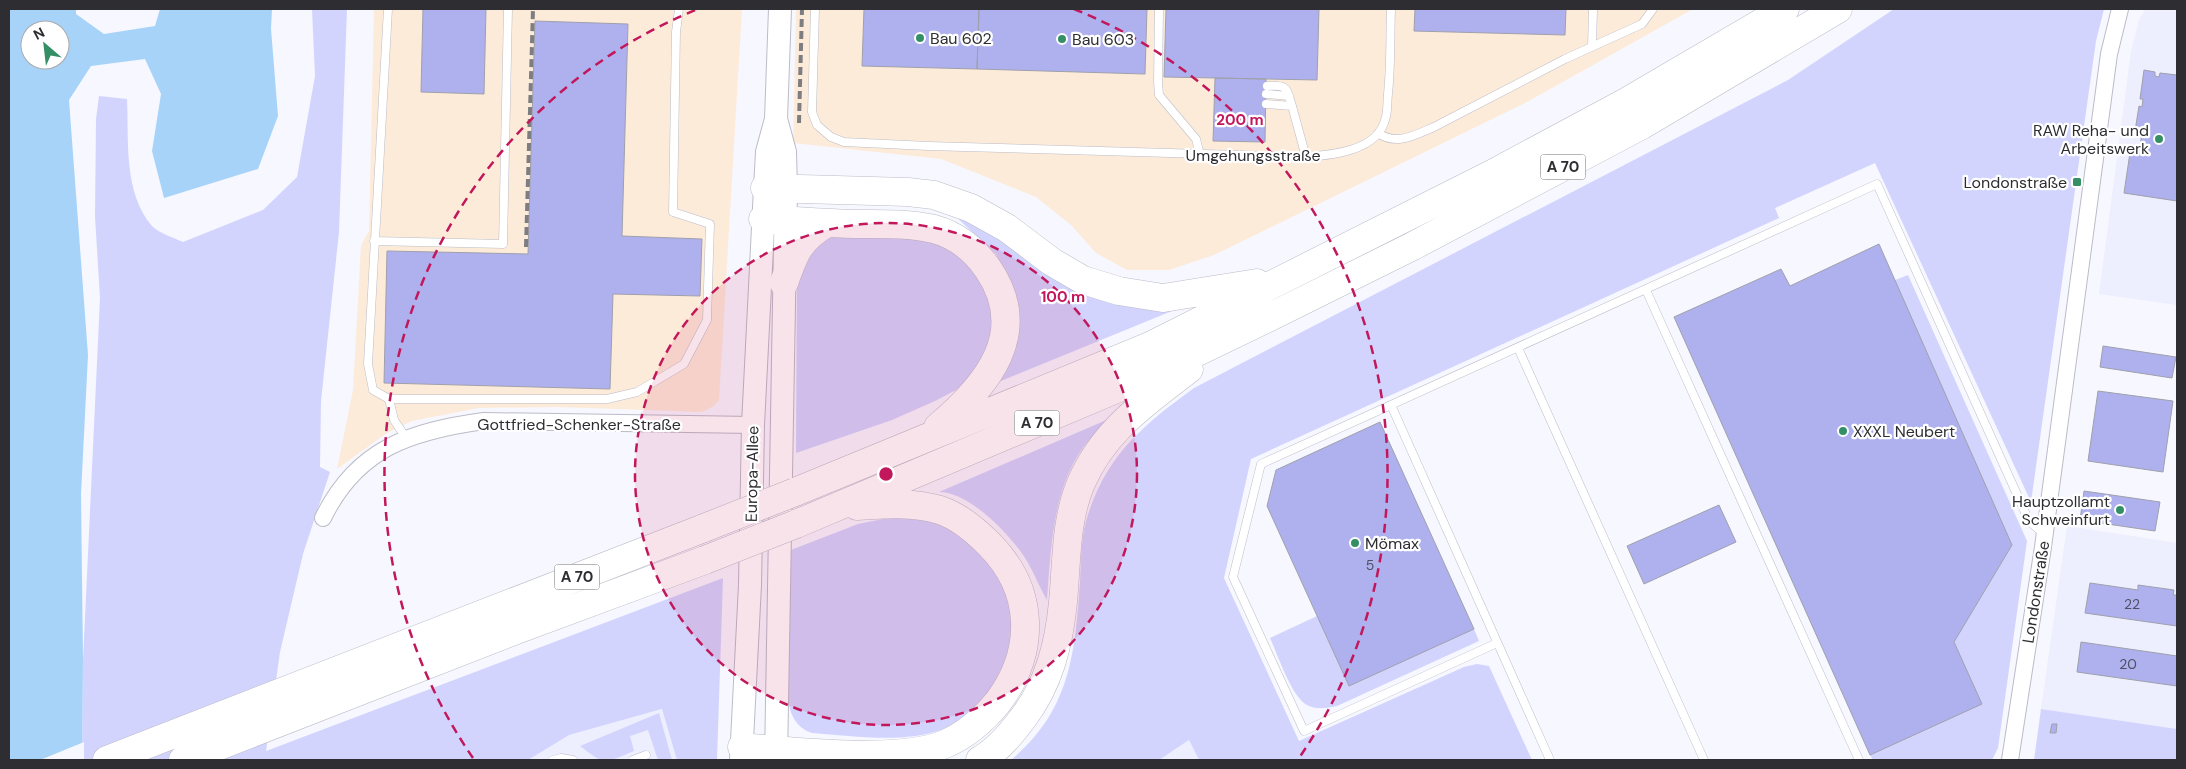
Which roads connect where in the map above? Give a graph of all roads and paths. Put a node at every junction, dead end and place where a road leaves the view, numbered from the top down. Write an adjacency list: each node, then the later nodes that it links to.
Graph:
1 (388, 9): 23 (lane)
2 (508, 9): 23 (lane)
3 (679, 9): 29 (lane)
4 (780, 9): 20 (street, Europa-Allee)
5 (815, 9): 18 (lane, Umgehungsstraße)
6 (1159, 9): 18 (lane)
7 (1391, 9): 17 (lane)
8 (1593, 9): 13 (lane)
9 (1653, 9): 13 (lane)
10 (1785, 9): 24 (highway, A 70)
11 (1838, 9): 27 (highway, A 70)
12 (2120, 9): 36 (street, Londonstraße)
13 (1592, 47): 17 (lane)
14 (1266, 90): 16 (lane)
15 (1266, 104): 16 (lane)
16 (1292, 106): 19 (lane)
17 (1378, 133): 19 (lane, Umgehungsstraße)
18 (1200, 155): 19 (lane, Umgehungsstraße)
19 (1306, 157)
20 (775, 188): 21 (street, Europa-Allee); 24 (highway)
21 (774, 220): 22 (highway); 25 (street, Europa-Allee); 31 (street, Europa-Allee)
22 (827, 223): 25 (highway); 33 (highway)
23 (374, 241): 29 (lane)
24 (1295, 275): 33 (highway, A 70)
25 (784, 283): 40 (street, Europa-Allee)
26 (1646, 290): 28 (lane); 36 (lane); 49 (lane)
27 (1234, 334): 34 (highway, A 70); 46 (highway)
28 (1518, 348): 30 (lane); 48 (lane)
29 (389, 399): 32 (lane)
30 (1391, 405): 37 (lane); 37 (lane)
31 (753, 425): 32 (street, Gottfried-Schenker-Straße); 38 (street, Europa-Allee)
32 (406, 438): 35 (street, Gottfried-Schenker-Straße)
33 (921, 441): 41 (highway, A 70, bridge)
34 (838, 507): 40 (highway); 42 (highway, A 70, bridge)
35 (323, 518)
36 (2044, 535): 50 (street, Londonstraße)
37 (1497, 643): 47 (lane)
38 (742, 754): 40 (highway)
39 (646, 755): 45 (lane)
40 (776, 755)
41 (107, 760)
42 (183, 760)
43 (552, 760): 44 (lane)
44 (573, 760)
45 (633, 760)
46 (980, 760)
47 (1550, 760)
48 (1704, 760)
49 (1859, 760)
50 (2010, 760)

